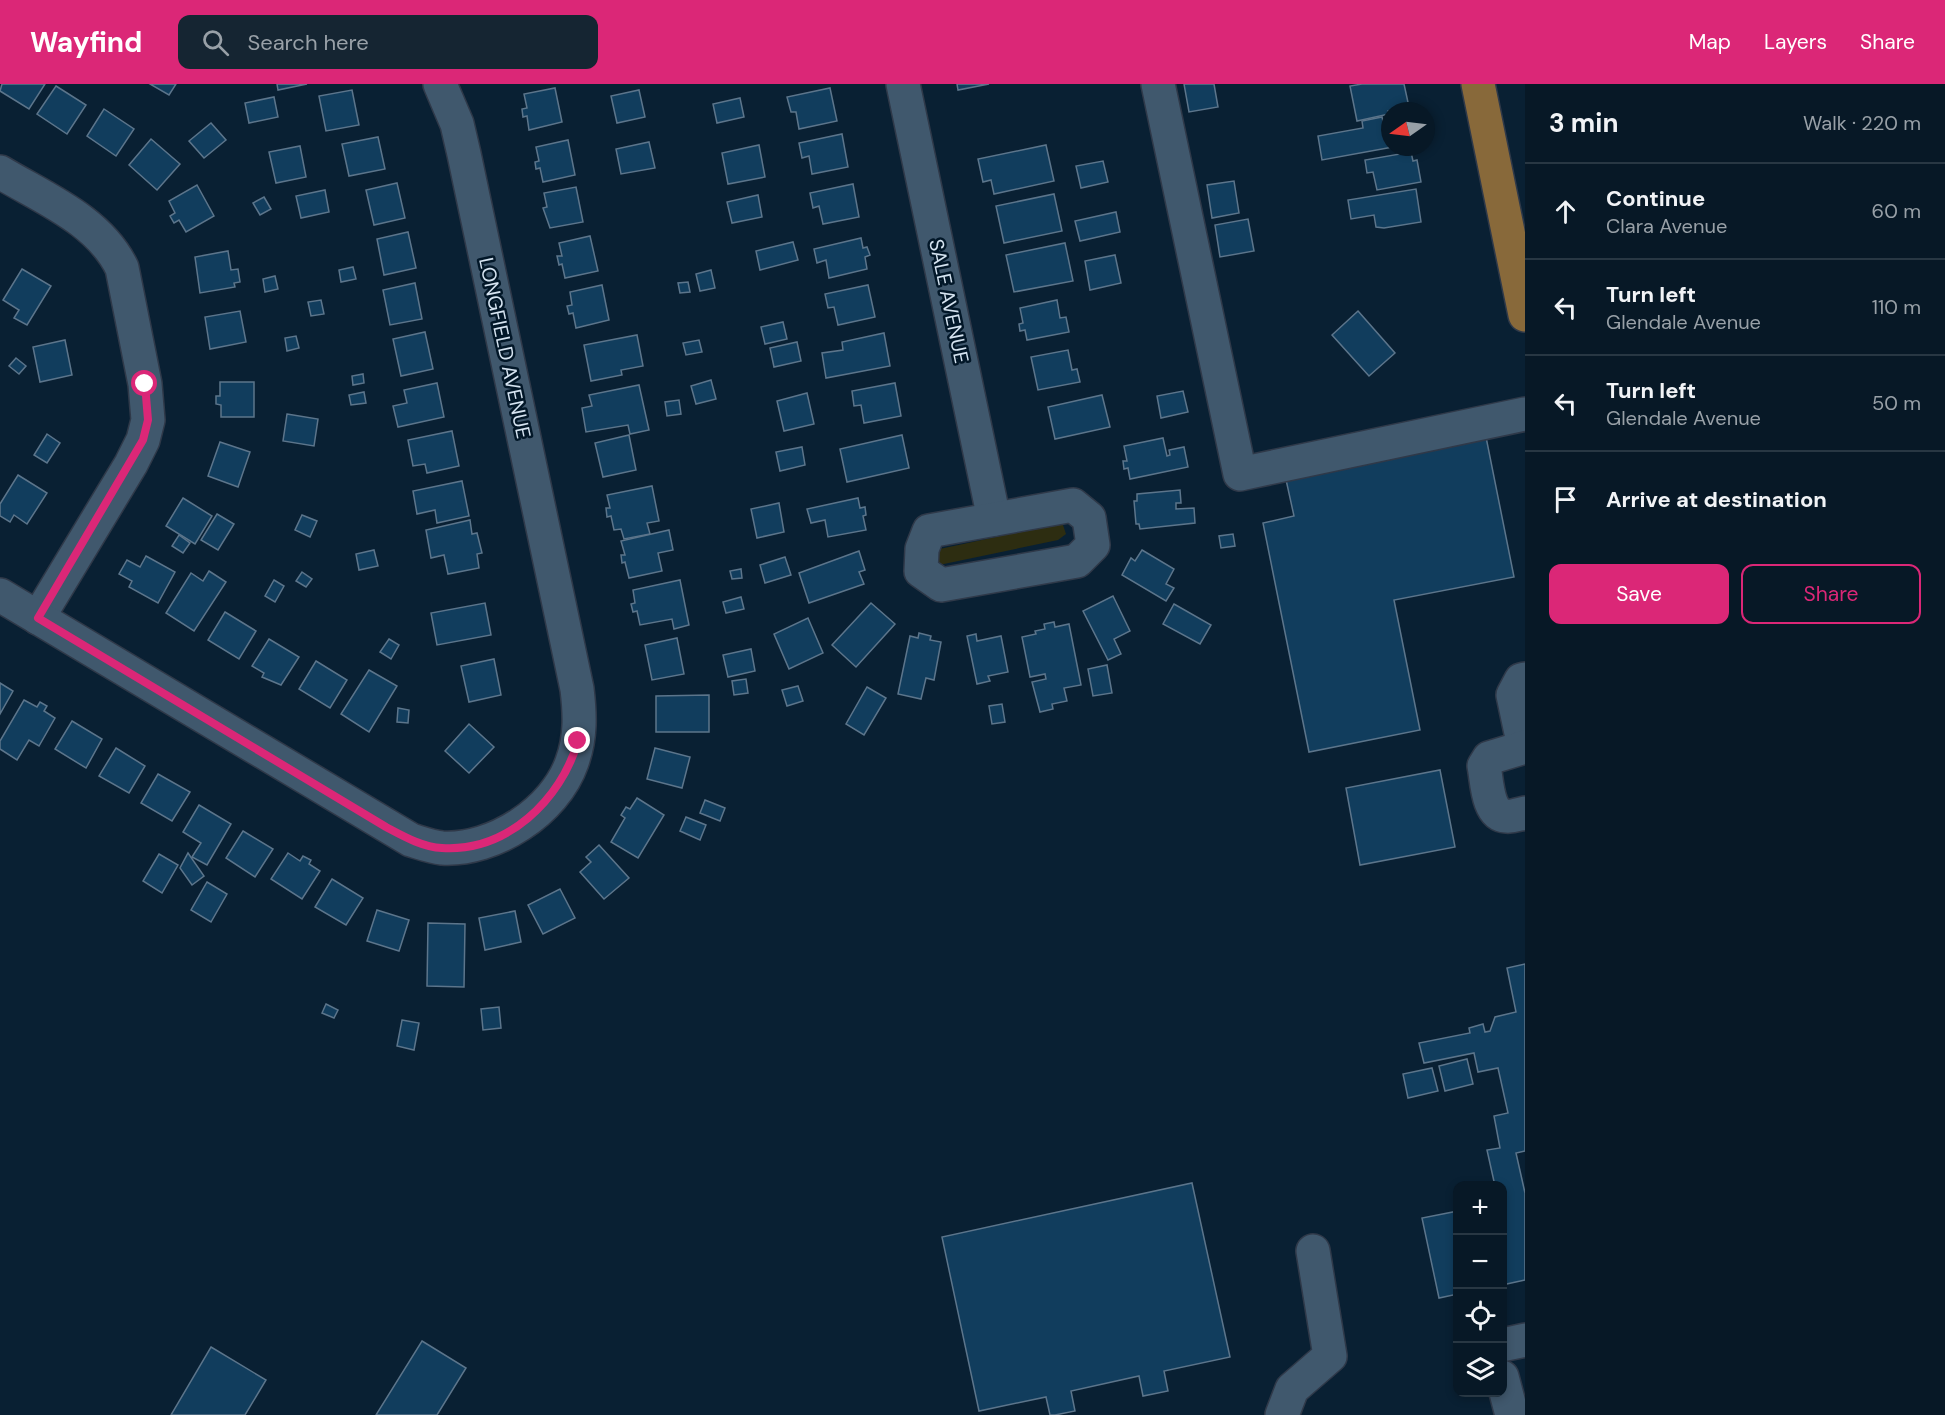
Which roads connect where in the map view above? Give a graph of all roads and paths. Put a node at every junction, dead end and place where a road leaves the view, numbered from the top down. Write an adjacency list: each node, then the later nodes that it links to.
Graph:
1 (440, 84): 11 (street, LONGFIELD AVENUE)
2 (903, 84): 9 (street, SALE AVENUE)
3 (1158, 84): 8 (street)
4 (1478, 84): 6 (main road)
5 (0, 172): 11 (street)
6 (1520, 266): 7 (main road)
7 (1525, 315)
8 (1525, 414)
9 (994, 519): 9 (street)
10 (0, 595): 11 (street, LONGFIELD AVENUE)
11 (38, 618)
12 (1525, 679): 13 (street)
13 (1524, 747): 14 (street)
14 (1515, 815)
15 (1313, 1251): 19 (street)
16 (1525, 1340): 17 (street)
17 (1507, 1344)
18 (1507, 1394): 20 (street)
19 (1282, 1415)
20 (1512, 1415)

